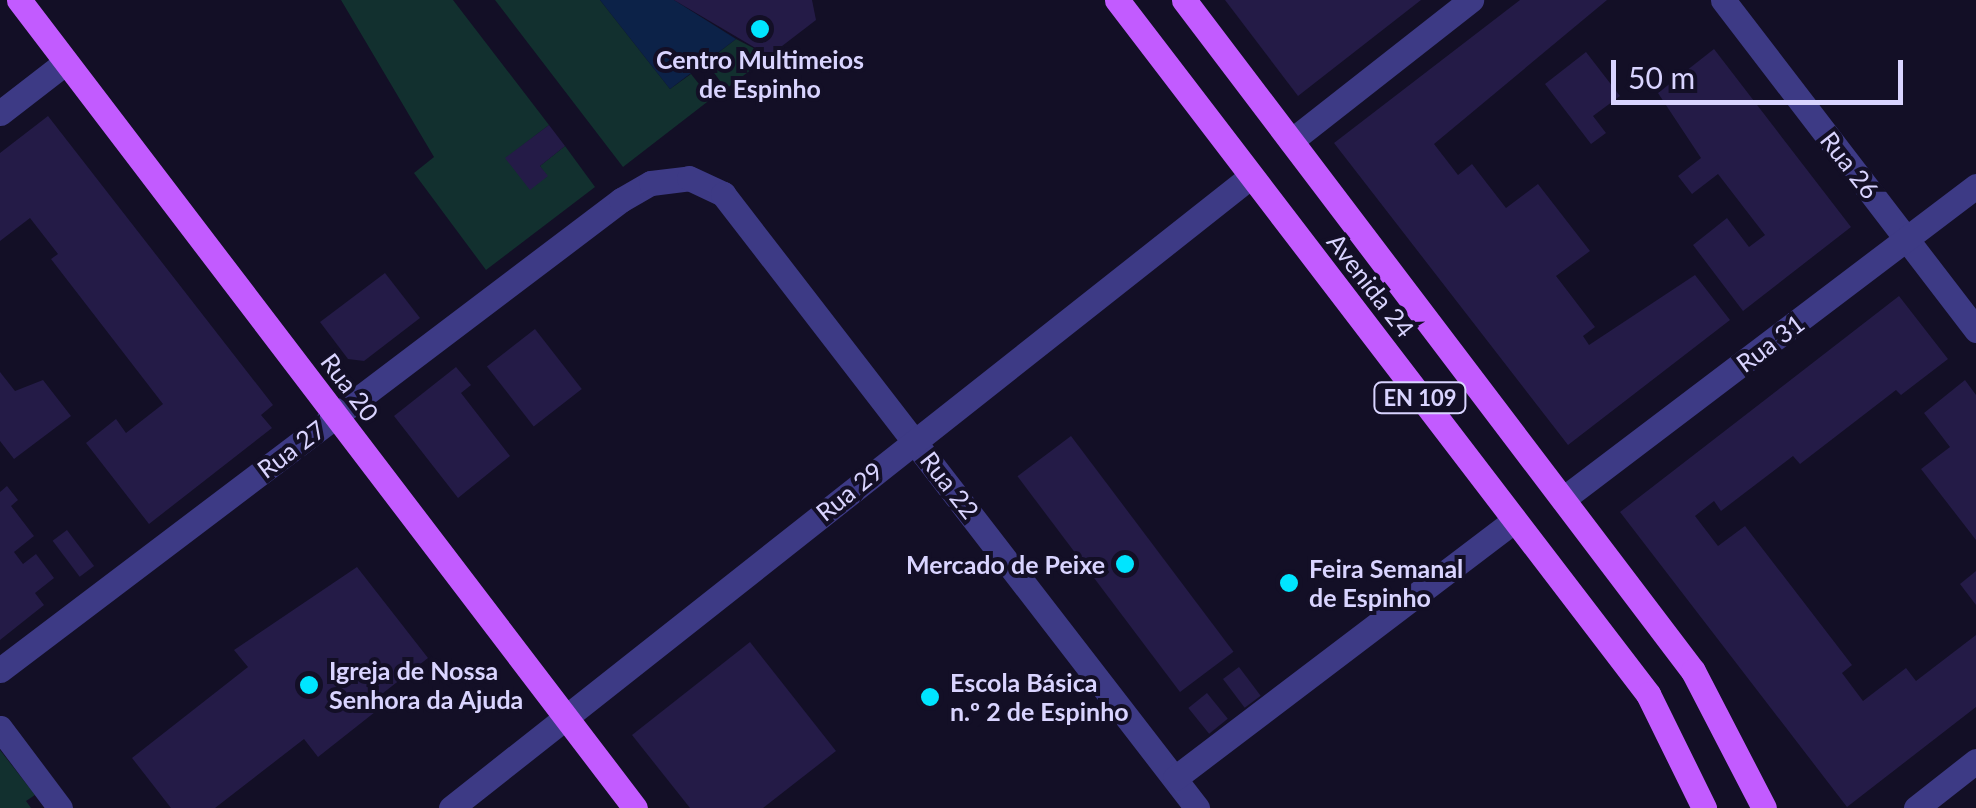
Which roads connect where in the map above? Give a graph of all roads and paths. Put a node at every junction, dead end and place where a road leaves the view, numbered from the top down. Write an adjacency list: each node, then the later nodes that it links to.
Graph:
1 (19, 0): 6 (main road, Rua 20)
2 (1116, 0): 10 (main road, Avenida 24 / EN 109)
3 (1184, 0): 8 (main road, Avenida 24 / EN 109)
4 (1470, 0): 8 (street)
5 (1723, 0): 12 (street, Rua 26)
6 (66, 62): 7 (street); 14 (main road, Rua 20)
7 (0, 113)
8 (1291, 141): 16 (main road, Avenida 24 / EN 109)
9 (689, 178): 14 (street, Rua 27); 15 (street, Rua 22)
10 (1250, 178): 15 (street, Rua 29); 17 (main road, Avenida 24 / EN 109)
11 (1976, 186): 12 (street, Rua 31)
12 (1907, 240): 13 (street, Rua 26); 16 (street, Rua 31)
13 (1976, 330)
14 (334, 416): 18 (street, Rua 27); 19 (main road, Rua 20)
15 (914, 439): 19 (street, Rua 29); 22 (street, Rua 22)
16 (1563, 499): 28 (main road, Avenida 24 / EN 109)
17 (1514, 521): 22 (street); 27 (main road, Avenida 24 / EN 109)
18 (0, 670)
19 (566, 717): 24 (street, Rua 29); 25 (main road, Rua 20)
20 (0, 728): 23 (street)
21 (1976, 760): 29 (street)
22 (1175, 778): 26 (street, Rua 22)
23 (60, 808)
24 (451, 808)
25 (636, 808)
26 (1198, 808)
27 (1704, 808)
28 (1764, 808)
29 (1916, 808)

